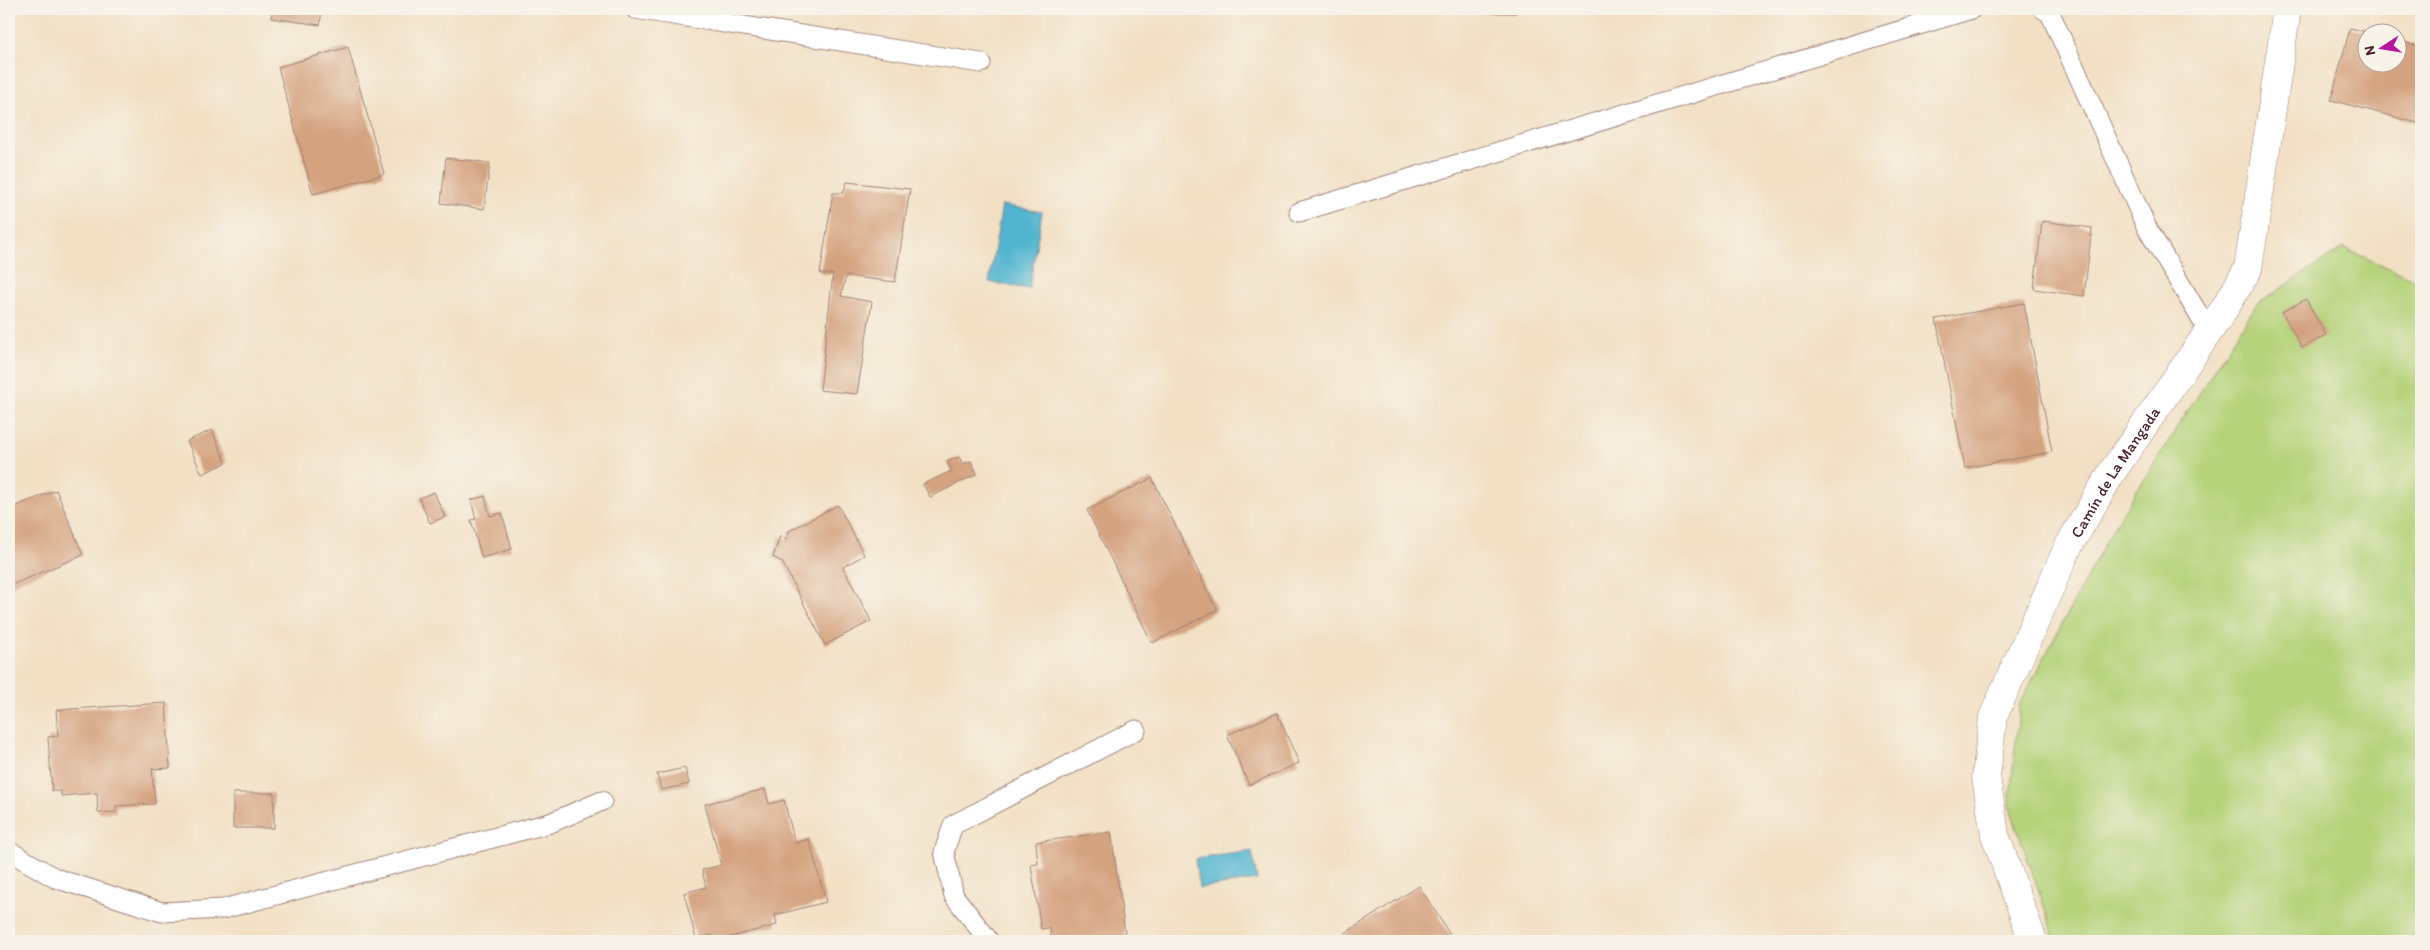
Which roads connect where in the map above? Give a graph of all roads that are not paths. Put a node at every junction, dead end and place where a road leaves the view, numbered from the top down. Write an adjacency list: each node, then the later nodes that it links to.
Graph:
1 (635, 9): 5 (lane)
2 (1972, 9): 6 (lane)
3 (2043, 9): 7 (lane)
4 (2287, 9): 7 (street, Camín de La Mangada)
5 (981, 63)
6 (1299, 212)
7 (2209, 332): 12 (street, Camín de La Mangada)
8 (1136, 730): 11 (lane)
9 (602, 801): 10 (lane)
10 (9, 851)
11 (989, 941)
12 (2033, 941)

